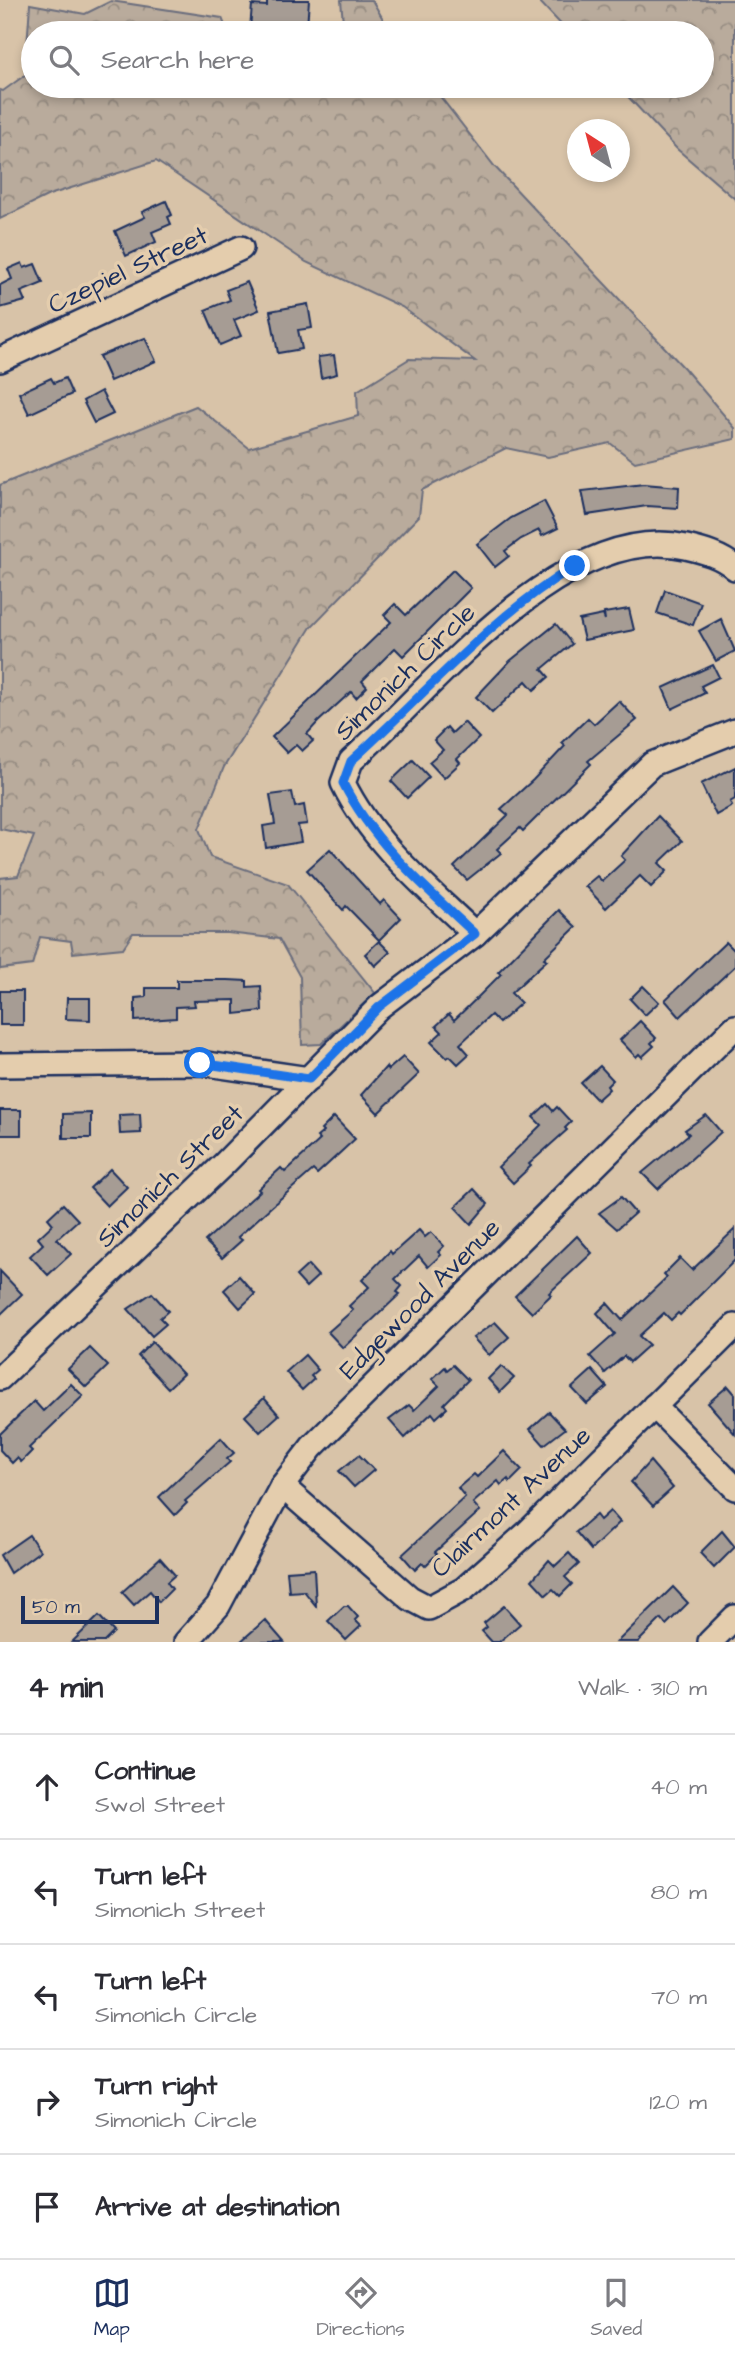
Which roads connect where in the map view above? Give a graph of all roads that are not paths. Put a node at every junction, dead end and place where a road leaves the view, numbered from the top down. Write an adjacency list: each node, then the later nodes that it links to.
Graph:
1 (241, 248): 2 (street, Czepiel Street)
2 (0, 360)
3 (735, 568): 5 (street, Simonich Circle)
4 (735, 731): 5 (street)
5 (475, 934): 8 (street, Simonich Street)
6 (735, 1027): 12 (street, Edgewood Avenue)
7 (0, 1065): 8 (street)
8 (309, 1079): 10 (street, Simonich Street)
9 (735, 1326): 11 (street, Clairmont Avenue)
10 (0, 1378)
11 (654, 1406): 12 (street, Clairmont Avenue); 13 (street)
12 (282, 1486): 15 (street, Edgewood Avenue)
13 (735, 1488)
14 (735, 1617): 16 (street)
15 (187, 1642)
16 (710, 1642)

